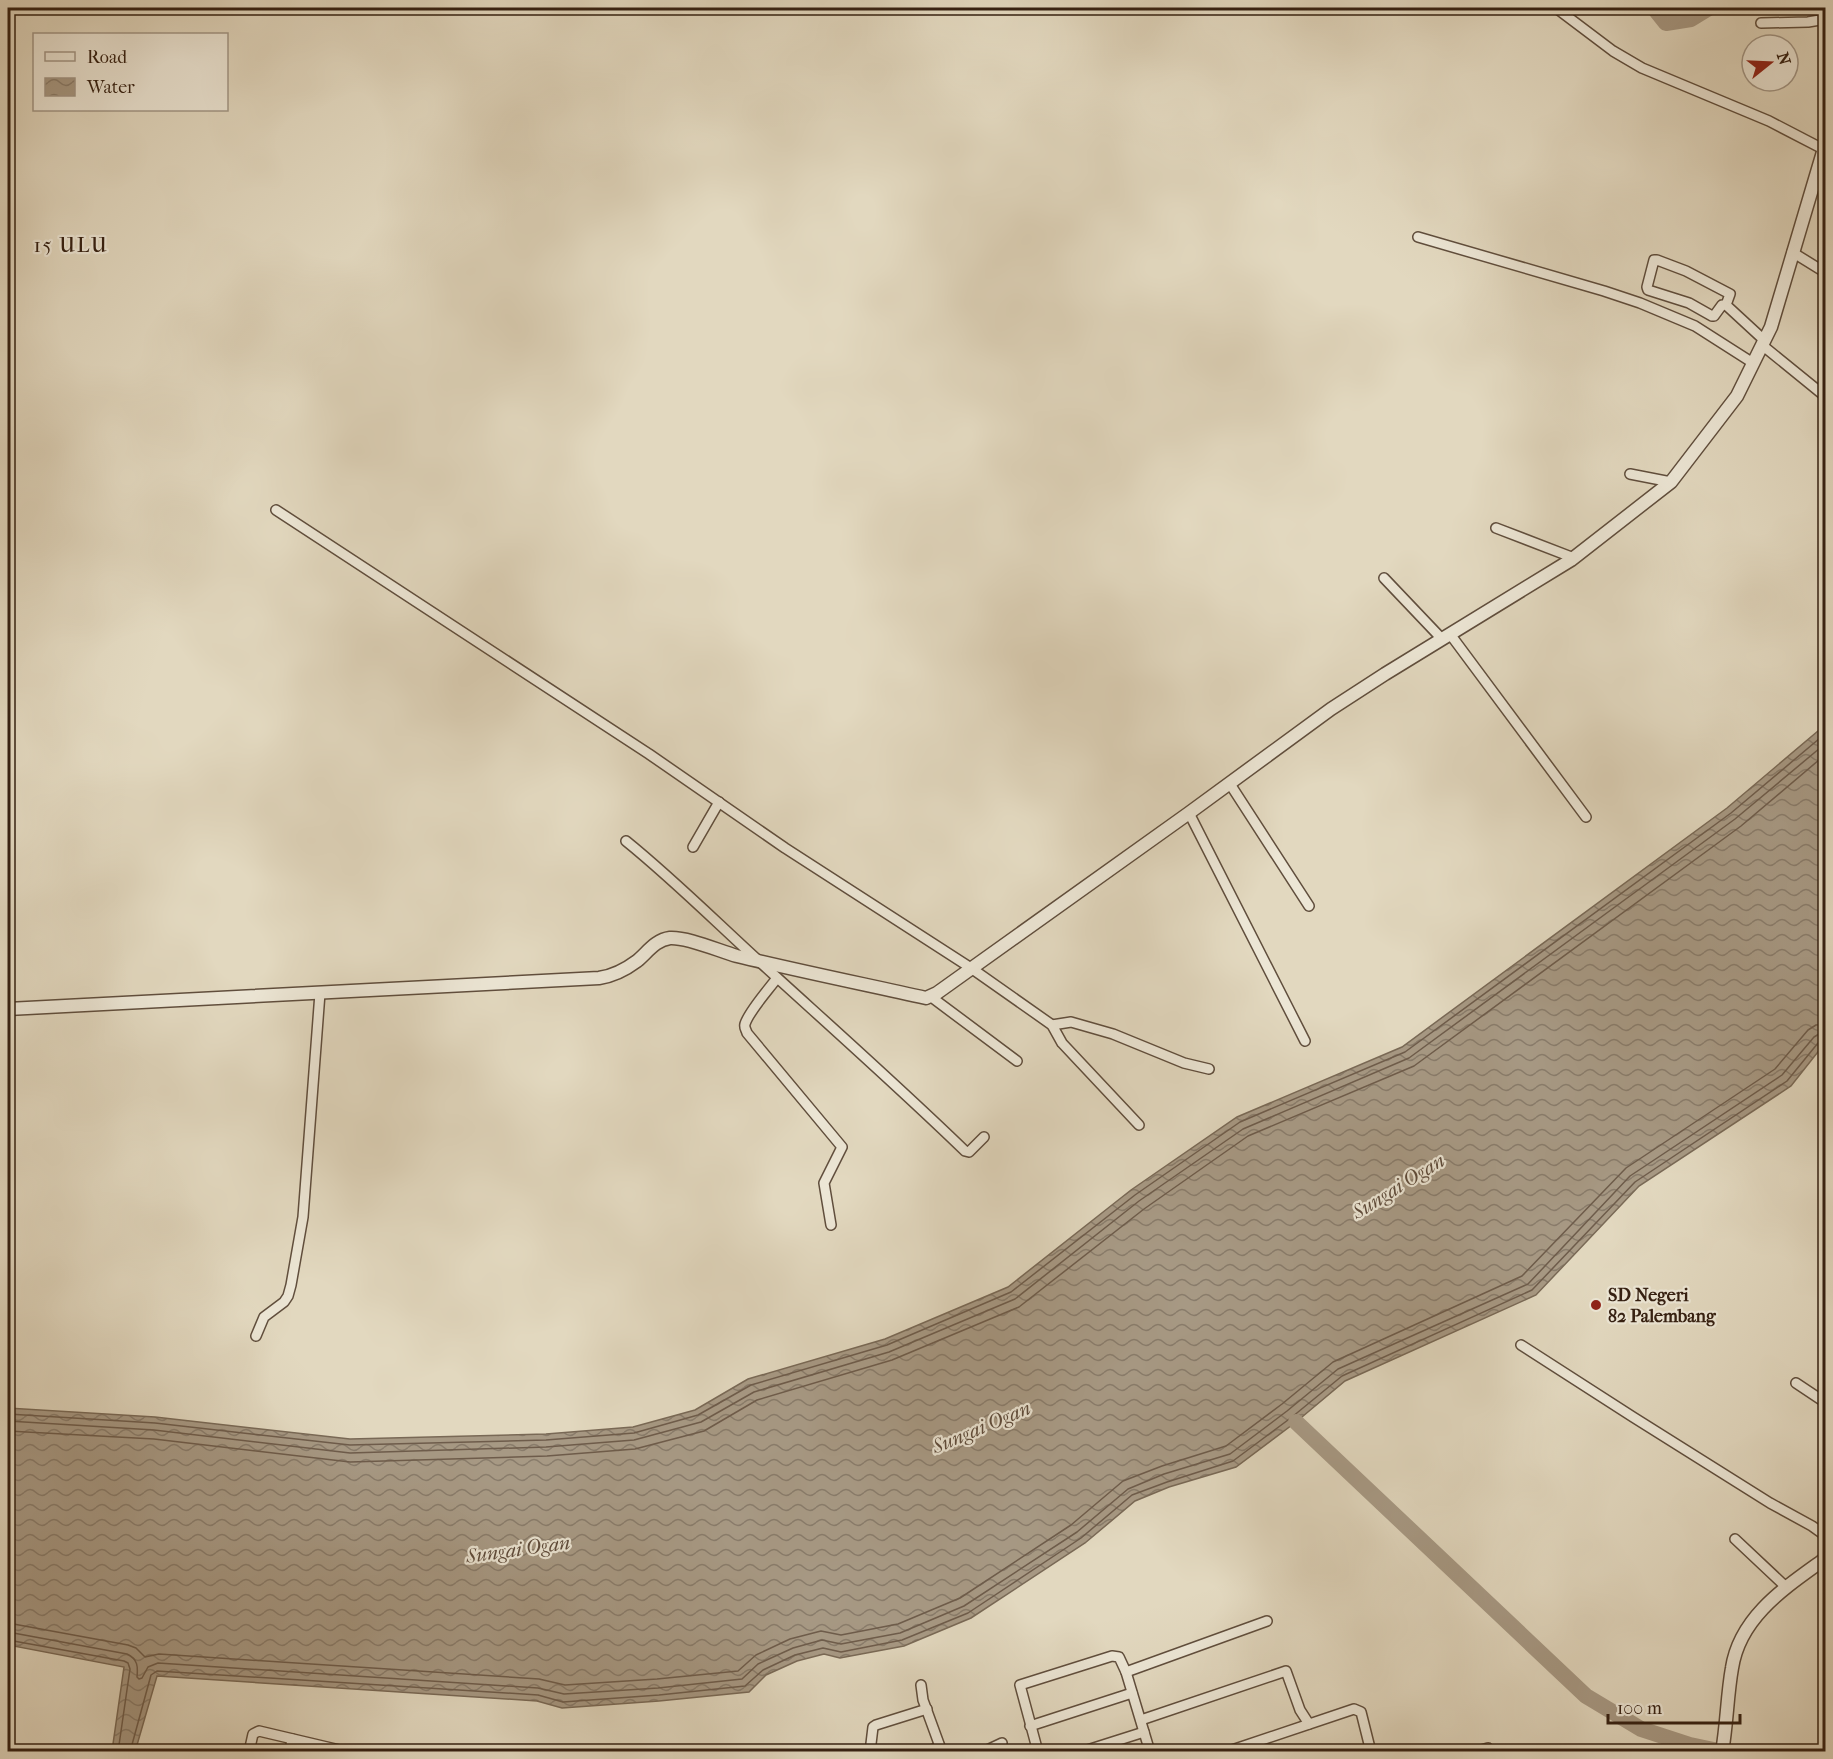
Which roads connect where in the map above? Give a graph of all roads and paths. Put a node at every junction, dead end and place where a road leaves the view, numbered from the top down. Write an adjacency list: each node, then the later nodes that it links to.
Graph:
1 (1556, 8): 4 (street)
2 (1826, 19): 3 (street)
3 (1761, 23)
4 (1824, 146): 6 (street)
5 (1418, 237): 10 (street)
6 (1792, 252): 7 (street); 9 (street)
7 (1826, 273)
8 (1726, 306): 8 (street); 9 (street)
9 (1763, 343): 10 (street); 11 (street)
10 (1753, 363): 13 (street)
11 (1826, 397)
12 (1630, 474): 13 (street)
13 (1671, 482): 16 (street)
14 (276, 510): 20 (street)
15 (1496, 528): 16 (street)
16 (1574, 558): 18 (street)
17 (1384, 578): 18 (street)
18 (1446, 637): 19 (street); 22 (street)
19 (1230, 784): 21 (street); 25 (street)
20 (718, 805): 24 (street); 27 (street)
21 (1189, 813): 27 (street); 33 (street)
22 (1586, 817)
23 (626, 841): 26 (street)
24 (693, 847)
25 (1309, 906)
26 (758, 961): 28 (street); 29 (street); 30 (street)
27 (971, 968): 30 (street); 32 (street)
28 (777, 978): 37 (street); 38 (street)
29 (320, 993): 31 (street); 39 (street)
30 (934, 994): 34 (street)
31 (8, 1009)
32 (1052, 1025): 35 (street); 36 (street)
33 (1305, 1041)
34 (1017, 1061)
35 (1209, 1069)
36 (1139, 1125)
37 (984, 1137)
38 (831, 1225)
39 (256, 1336)
40 (1521, 1345): 43 (street)
41 (1796, 1383): 42 (street)
42 (1826, 1403)
43 (1826, 1536)
44 (1735, 1539): 46 (street)
45 (1826, 1558): 46 (street)
46 (1786, 1587): 73 (street)
47 (1267, 1621): 48 (street)
48 (1126, 1672): 50 (street); 54 (street)
49 (921, 1685): 51 (street)
50 (1132, 1693): 52 (street); 54 (street)
51 (927, 1709): 58 (street); 63 (street)
52 (1141, 1720): 53 (street); 55 (street)
53 (1309, 1724): 69 (street); 70 (street)
54 (1030, 1726): 66 (street)
55 (1144, 1732): 67 (street); 68 (street)
56 (292, 1739): 59 (street); 60 (street); 61 (street)
57 (1002, 1743): 65 (street)
58 (941, 1749): 64 (street)
59 (336, 1750): 62 (street)
60 (249, 1752)
61 (290, 1752)
62 (348, 1752)
63 (870, 1752)
64 (925, 1752)
65 (983, 1752)
66 (1038, 1752)
67 (1081, 1752)
68 (1150, 1752)
69 (1226, 1752)
70 (1371, 1752)
71 (1475, 1752): 72 (street)
72 (1491, 1752)
73 (1722, 1752)

